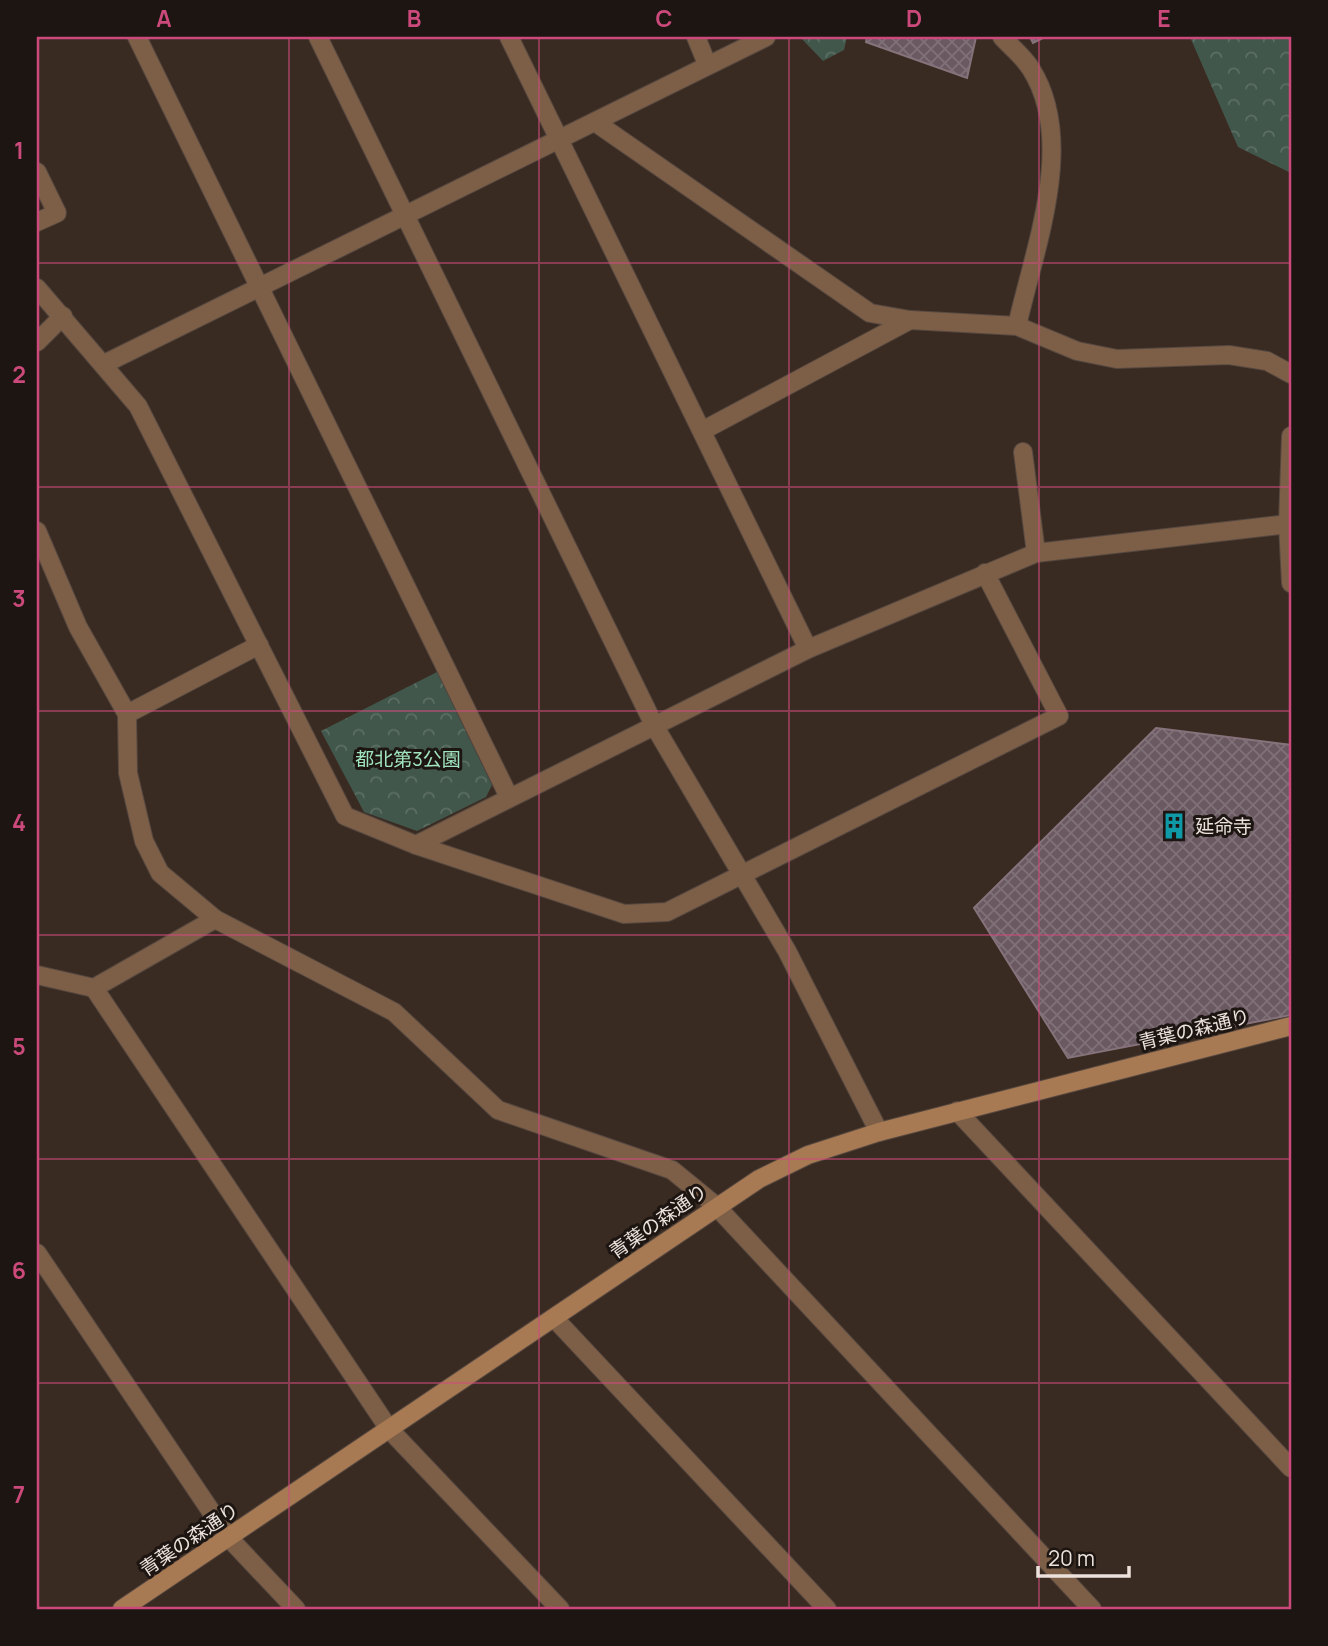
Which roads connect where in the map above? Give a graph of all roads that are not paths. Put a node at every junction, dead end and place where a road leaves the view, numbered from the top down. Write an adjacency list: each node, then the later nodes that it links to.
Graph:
1 (137, 37): 13 (street)
2 (318, 37): 11 (street)
3 (509, 37): 9 (street)
4 (696, 37): 7 (street)
5 (766, 37): 7 (street)
6 (1002, 37): 17 (street)
7 (707, 64): 8 (street)
8 (595, 122): 9 (street); 16 (street)
9 (559, 139): 11 (street); 21 (street)
10 (37, 172): 12 (street)
11 (405, 214): 13 (street); 32 (street)
12 (37, 222)
13 (260, 287): 19 (street); 33 (street)
14 (37, 288): 15 (street)
15 (63, 316): 18 (street); 19 (street)
16 (910, 320): 17 (street); 21 (street)
17 (1017, 326): 20 (street)
18 (37, 342)
19 (104, 364): 29 (street)
20 (1291, 374)
21 (702, 430): 30 (street)
22 (1291, 436): 24 (street)
23 (1023, 452): 26 (street)
24 (1288, 524): 26 (street); 28 (street)
25 (37, 531): 31 (street)
26 (1037, 554): 27 (street)
27 (985, 573): 30 (street); 35 (street)
28 (1291, 583)
29 (259, 645): 31 (street); 34 (street)
30 (808, 649): 32 (street)
31 (127, 714): 36 (street)
32 (655, 727): 33 (street); 35 (street)
33 (509, 797): 34 (street)
34 (416, 845): 35 (street)
35 (744, 875): 41 (street)
36 (215, 919): 38 (street); 42 (street)
37 (37, 975): 38 (street)
38 (94, 988): 45 (street)
39 (1291, 1027): 40 (street, 青葉の森通り)
40 (957, 1111): 41 (street, 青葉の森通り); 46 (street)
41 (879, 1132): 42 (street, 青葉の森通り)
42 (716, 1206): 44 (street, 青葉の森通り); 52 (street)
43 (37, 1253): 47 (street)
44 (555, 1318): 45 (street, 青葉の森通り); 51 (street)
45 (389, 1429): 47 (street, 青葉の森通り); 50 (street)
46 (1291, 1468)
47 (229, 1538): 48 (street, 青葉の森通り); 49 (street)
48 (122, 1609)
49 (296, 1609)
50 (560, 1609)
51 (827, 1609)
52 (1093, 1609)

